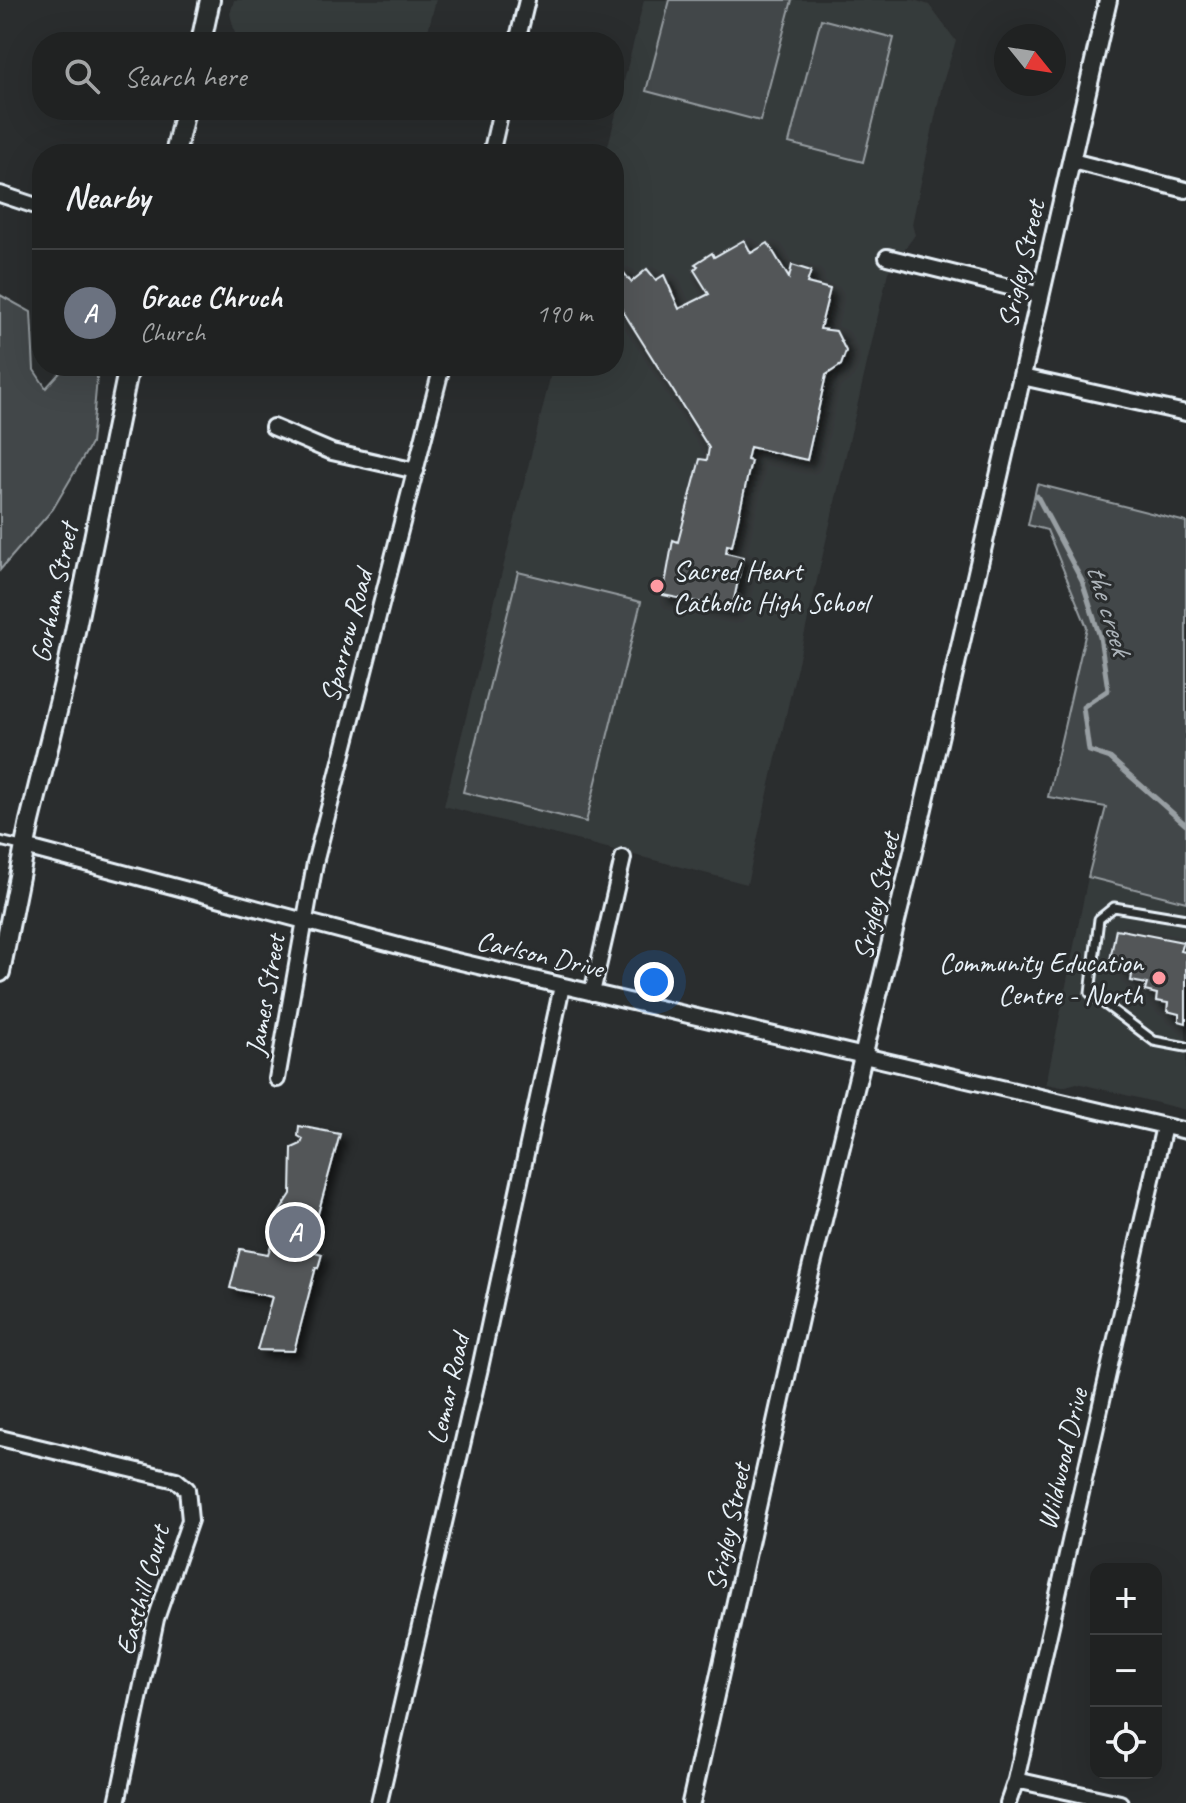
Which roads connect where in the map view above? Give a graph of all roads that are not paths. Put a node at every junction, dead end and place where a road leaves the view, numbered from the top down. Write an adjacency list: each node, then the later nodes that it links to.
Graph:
1 (210, 0): 4 (main road)
2 (527, 0): 5 (street)
3 (1108, 0): 10 (street, Srigley Street)
4 (203, 32)
5 (519, 32)
6 (183, 120): 8 (main road)
7 (499, 120): 9 (street)
8 (177, 144)
9 (493, 144)
10 (1072, 161): 11 (street); 15 (street, Srigley Street)
11 (1186, 190)
12 (0, 194): 13 (street)
13 (32, 205)
14 (887, 257): 15 (street)
15 (1041, 295): 18 (street, Srigley Street)
16 (127, 376): 23 (main road, Gorham Street)
17 (440, 376): 21 (street, Sparrow Road)
18 (1022, 377): 19 (street); 31 (street, Srigley Street)
19 (1186, 413)
20 (273, 427): 21 (street)
21 (416, 471): 26 (street, Sparrow Road)
22 (0, 841): 23 (lane)
23 (25, 847): 26 (street, Carlson Drive); 27 (main road, Gorham Street)
24 (623, 858): 29 (street)
25 (1186, 919): 30 (lane)
26 (304, 921): 28 (street, Carlson Drive); 32 (street, James Street)
27 (0, 972)
28 (562, 986): 29 (street, Carlson Drive); 38 (street, Lemar Road)
29 (592, 993): 31 (street, Carlson Drive)
30 (1186, 1047)
31 (864, 1057): 33 (street, Carlson Drive); 39 (street, Srigley Street)
32 (277, 1079)
33 (1164, 1126): 34 (street, Carlson Drive); 36 (street, Wildwood Drive)
34 (1186, 1131)
35 (0, 1438): 37 (street, Easthill Court)
36 (1016, 1780): 40 (street, Wildwood Drive); 41 (street)
37 (117, 1803)
38 (379, 1803)
39 (691, 1803)
40 (1008, 1803)
41 (1120, 1803)

